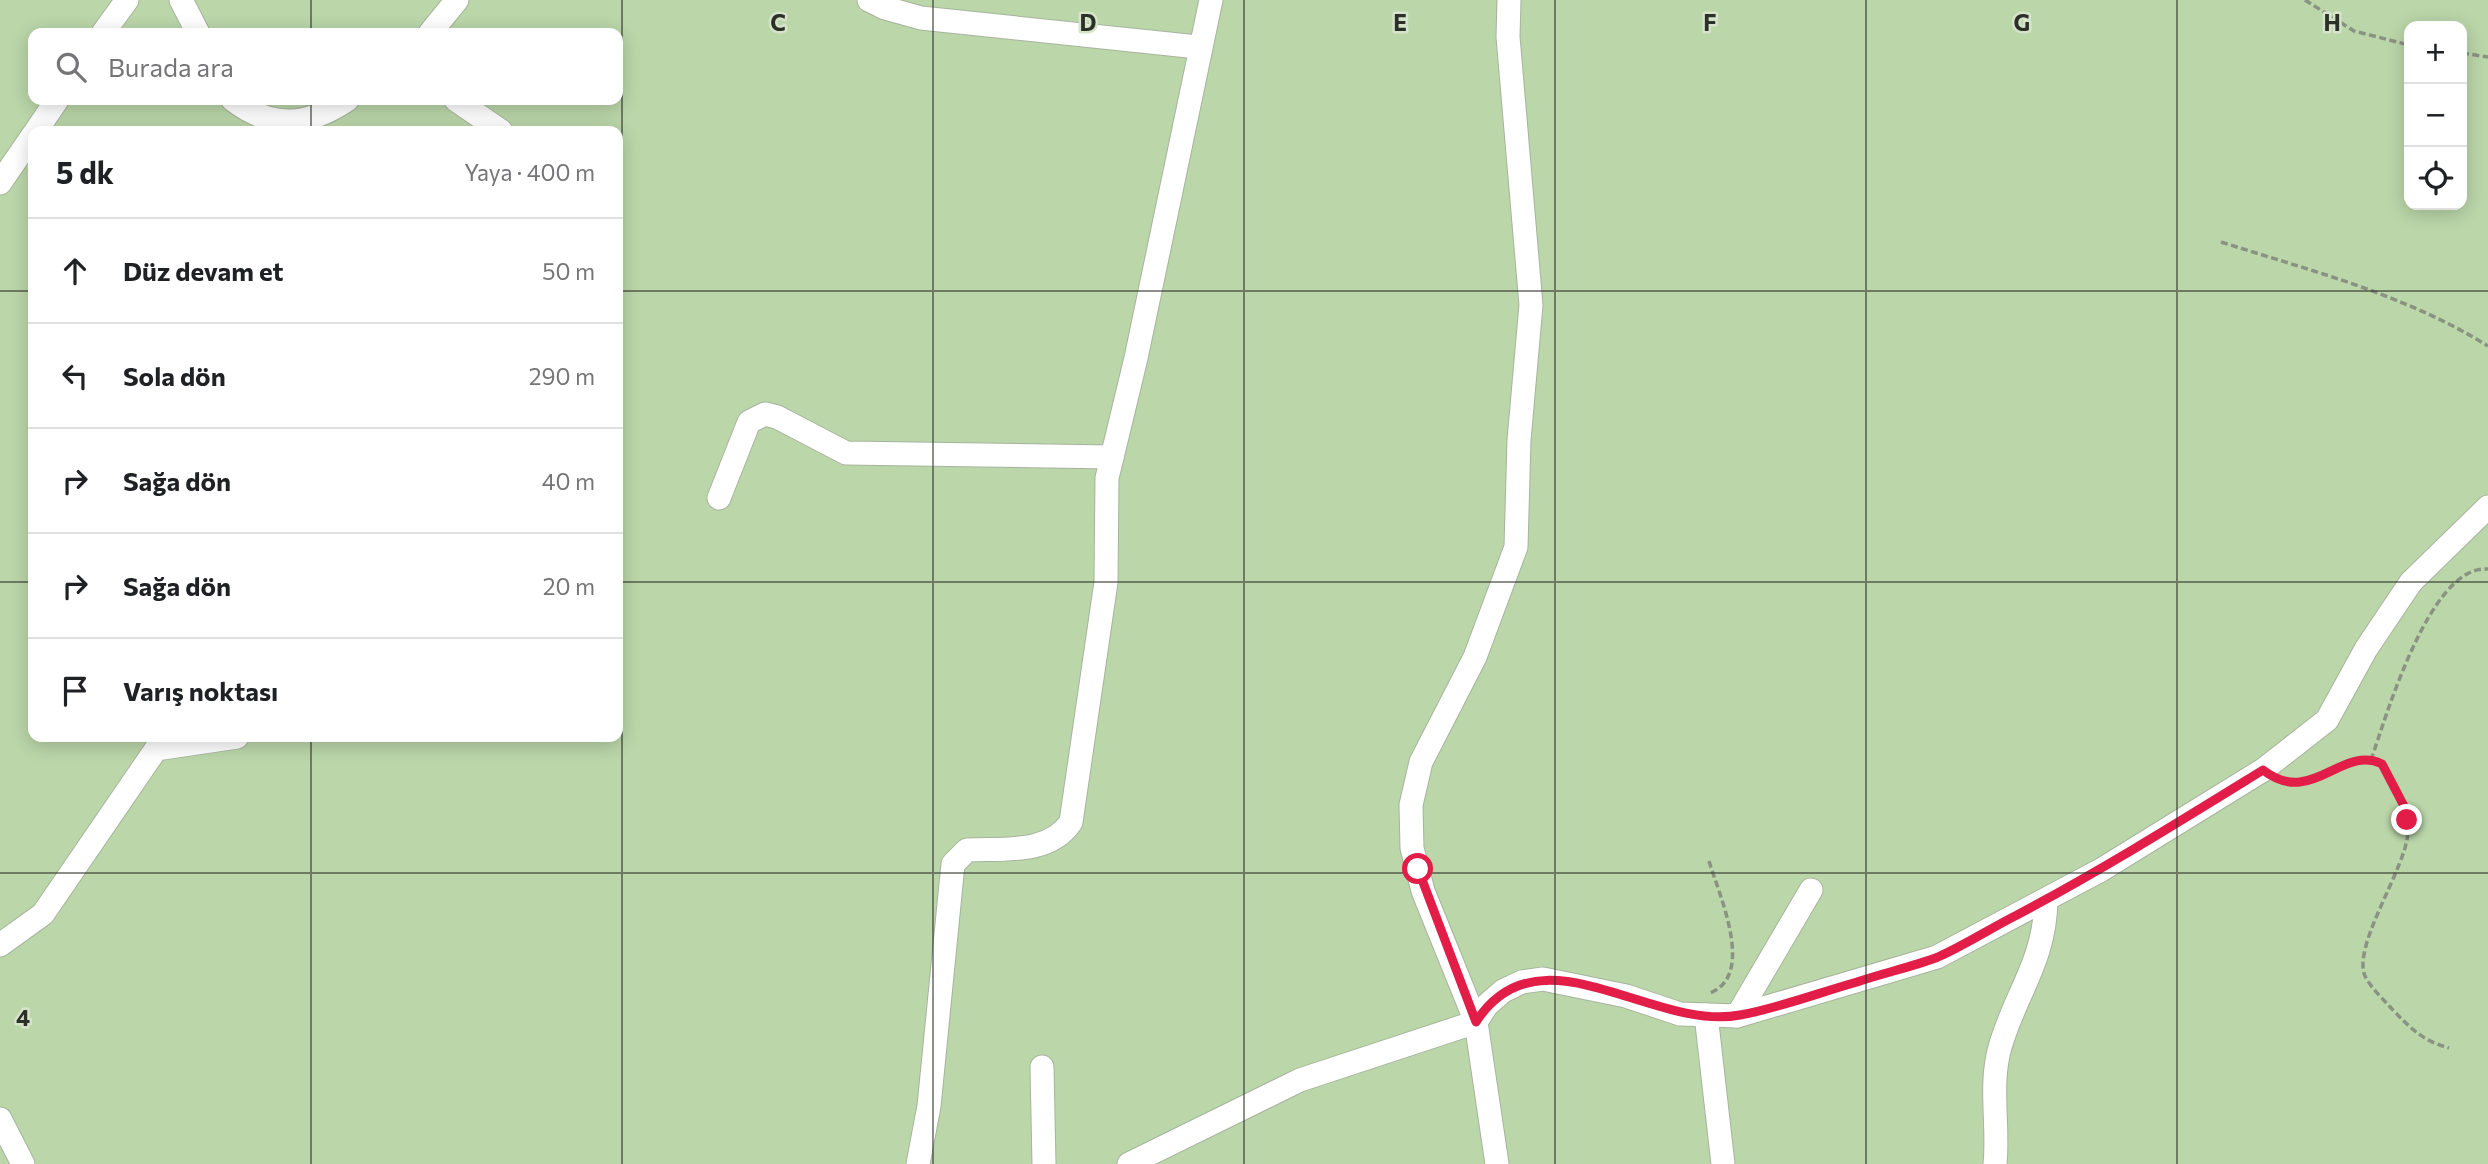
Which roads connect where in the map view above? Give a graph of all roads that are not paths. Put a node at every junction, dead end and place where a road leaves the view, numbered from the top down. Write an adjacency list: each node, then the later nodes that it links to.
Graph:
1 (127, 0): 7 (street)
2 (181, 0): 8 (street)
3 (457, 0): 9 (street)
4 (1211, 0): 10 (street)
5 (1509, 0): 28 (street)
6 (881, 3): 10 (street)
7 (107, 28)
8 (195, 28)
9 (434, 28)
10 (1198, 47): 19 (street)
11 (54, 105): 15 (street)
12 (240, 105): 13 (street)
13 (339, 105)
14 (463, 105): 16 (street)
15 (39, 126)
16 (494, 126)
17 (28, 142): 18 (street)
18 (0, 183)
19 (1112, 457): 20 (street); 32 (street)
20 (719, 498)
21 (2488, 507): 24 (street)
22 (203, 742): 25 (street)
23 (1811, 890): 27 (street)
24 (2046, 900): 27 (street); 37 (street)
25 (0, 945)
26 (1706, 1005): 27 (street); 28 (street); 36 (street)
27 (1737, 1016)
28 (1476, 1022): 34 (street); 35 (street)
29 (1042, 1067): 33 (street)
30 (0, 1119): 31 (street)
31 (23, 1164)
32 (918, 1164)
33 (1044, 1164)
34 (1129, 1164)
35 (1497, 1164)
36 (1723, 1164)
37 (1995, 1164)

